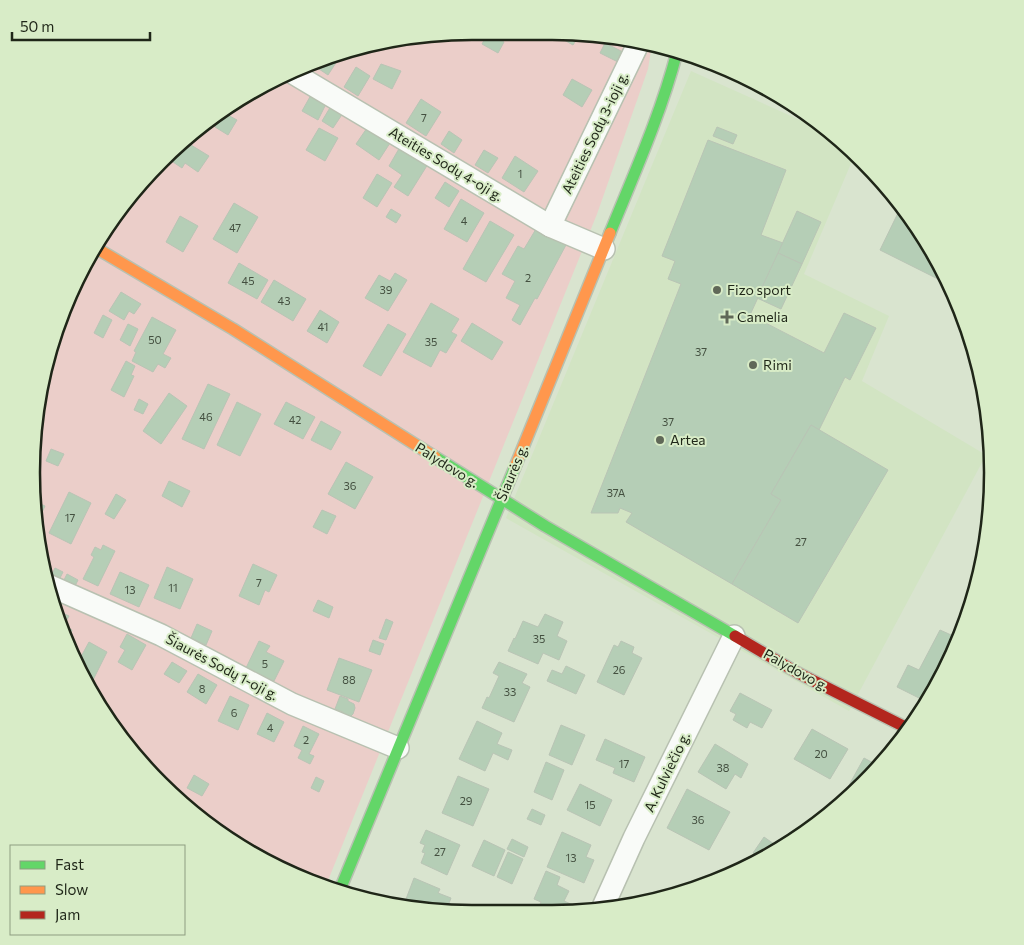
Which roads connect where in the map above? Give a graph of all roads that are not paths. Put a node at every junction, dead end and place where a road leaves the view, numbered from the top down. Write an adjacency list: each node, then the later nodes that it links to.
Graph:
1 (636, 48): 4 (street, Ateities Sodų 3-ioji g.)
2 (675, 59): 5 (street, Šiaurės g.)
3 (299, 77): 4 (street, Ateities Sodų 4-oji g.)
4 (550, 226): 5 (street, Ateities Sodų 4-oji g.)
5 (604, 249): 7 (street, Šiaurės g.)
6 (101, 251): 7 (street, Palydovo g.)
7 (501, 499): 9 (street, Palydovo g.); 11 (street, Šiaurės g.)
8 (56, 589): 11 (street, Šiaurės Sodų 1-oji g.)
9 (734, 636): 10 (street, Palydovo g.); 13 (street, A. Kulviečio g.)
10 (902, 726)
11 (398, 748): 12 (street, Šiaurės g.)
12 (342, 885)
13 (605, 901)

